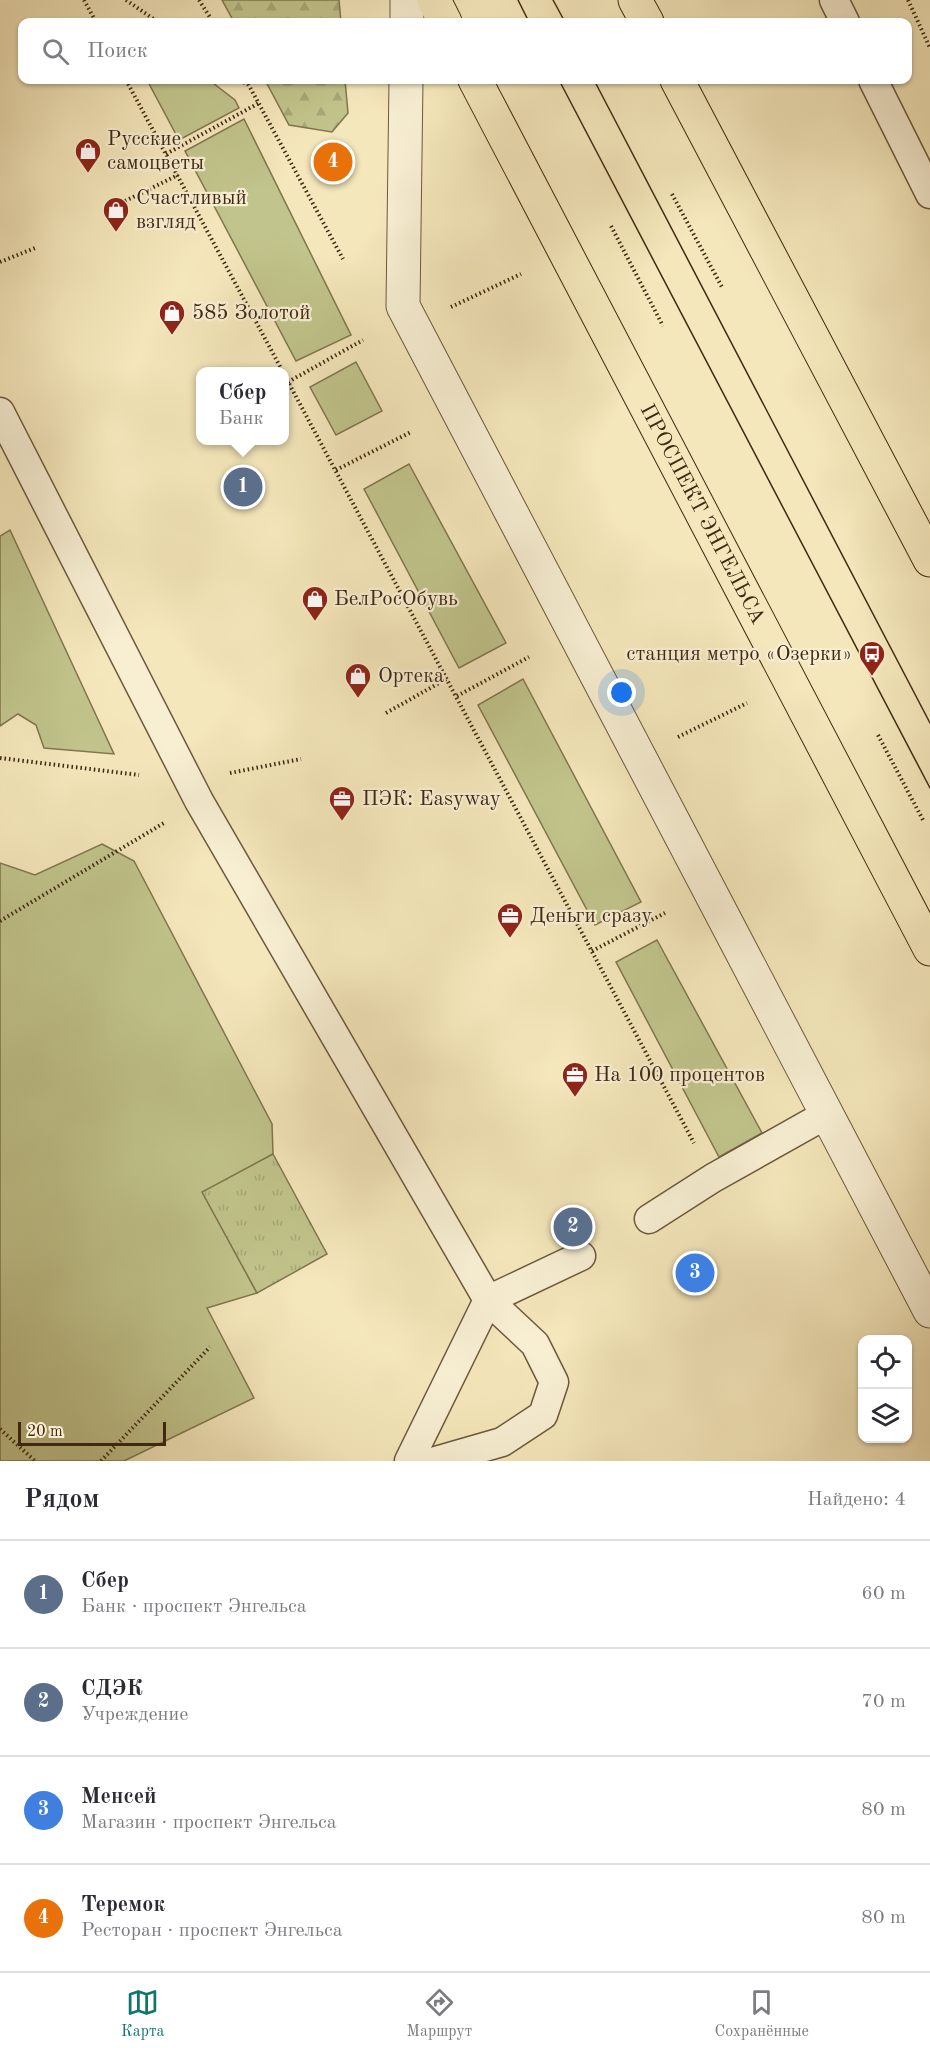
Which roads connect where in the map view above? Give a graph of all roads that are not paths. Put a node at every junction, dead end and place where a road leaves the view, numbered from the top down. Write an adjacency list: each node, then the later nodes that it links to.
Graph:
1 (407, 0): 5 (street)
2 (434, 0): 6 (main road)
3 (635, 0): 7 (main road)
4 (834, 0): 8 (lane)
5 (407, 18)
6 (444, 18)
7 (645, 18)
8 (843, 18)
9 (406, 84): 17 (street)
10 (477, 84): 16 (main road, ПРОСПЕКТ ЭНГЕЛЬСА)
11 (679, 84): 15 (main road)
12 (875, 84): 13 (lane)
13 (930, 194)
14 (0, 412): 20 (lane)
15 (930, 560)
16 (930, 949)
17 (827, 1114): 18 (lane); 21 (street)
18 (649, 1219)
19 (581, 1256): 20 (lane)
20 (488, 1300): 22 (lane); 23 (lane)
21 (930, 1311)
22 (409, 1461)
23 (436, 1461)

